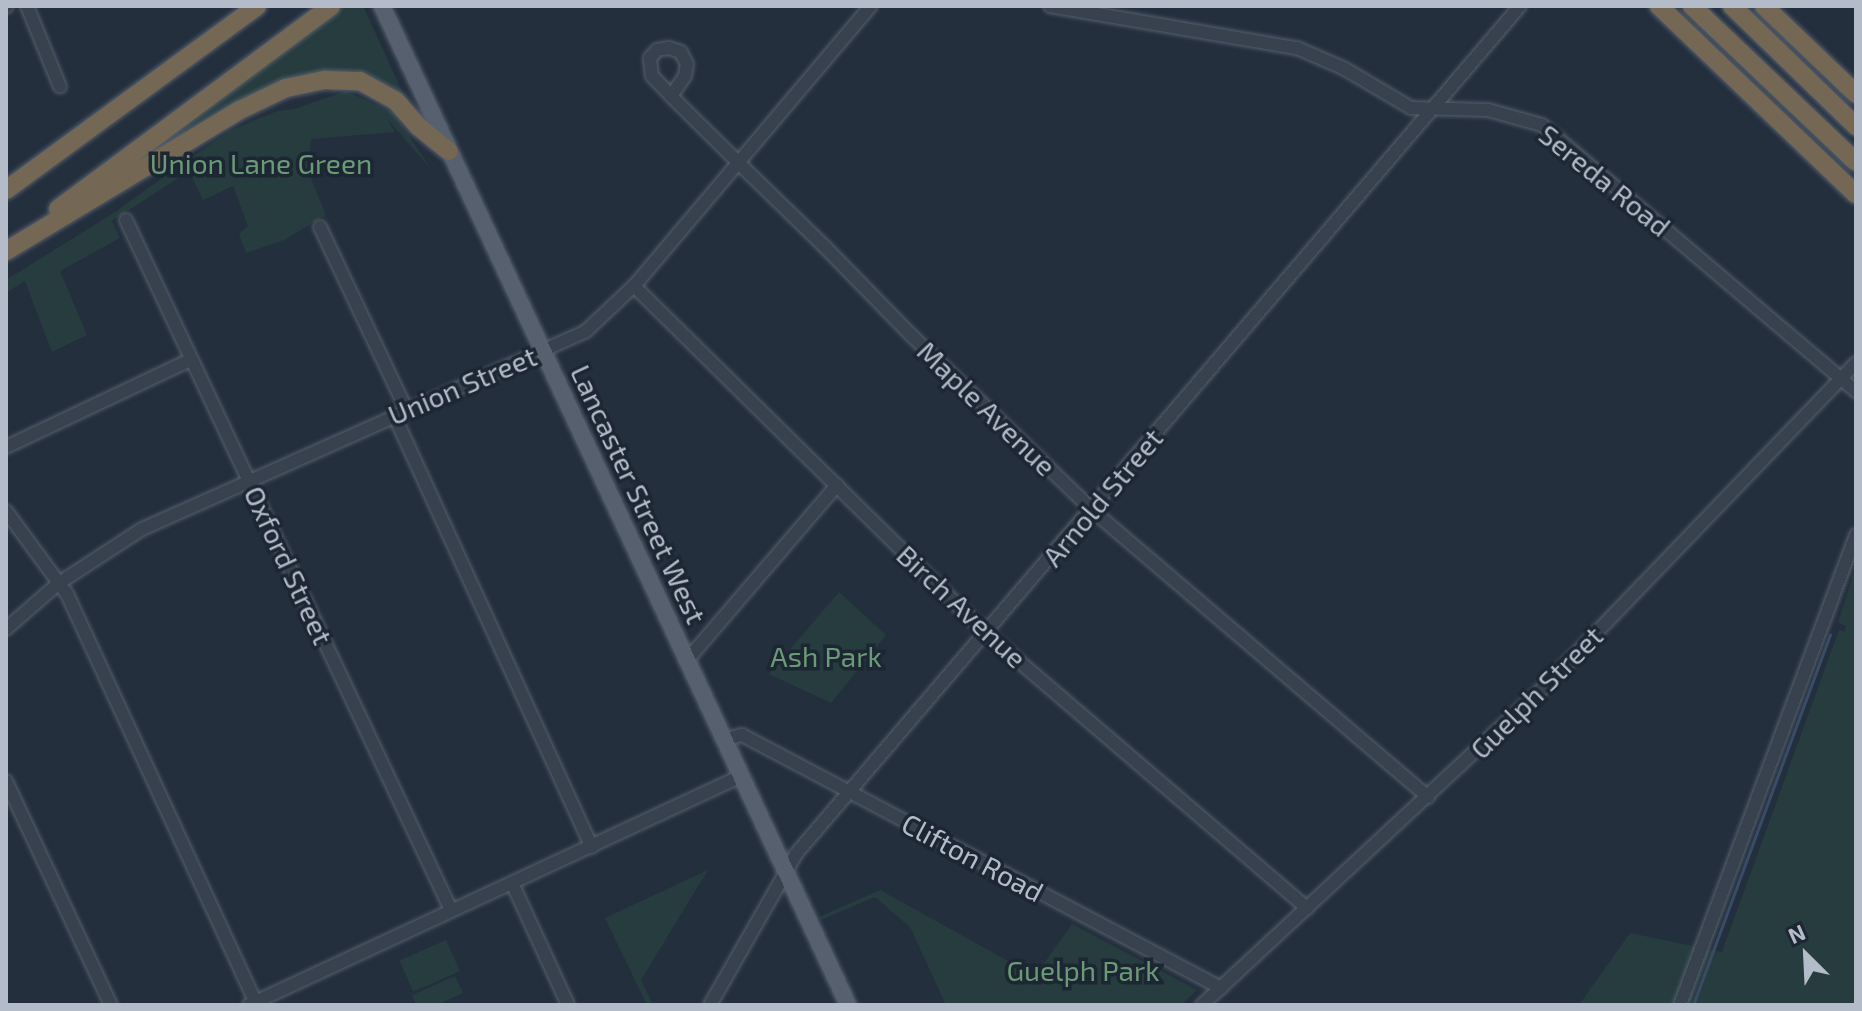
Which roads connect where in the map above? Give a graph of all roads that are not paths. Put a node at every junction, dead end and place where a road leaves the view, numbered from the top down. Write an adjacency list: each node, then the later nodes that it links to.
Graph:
1 (27, 6): 12 (street)
2 (257, 6): 20 (highway)
3 (331, 6): 24 (highway)
4 (871, 6): 19 (street, Union Street)
5 (1050, 6): 15 (street, Sereda Road)
6 (1520, 6): 15 (street, Arnold Street)
7 (1659, 6): 21 (highway)
8 (1692, 6): 18 (highway)
9 (1732, 6): 16 (highway)
10 (1764, 6): 13 (highway)
11 (383, 8): 17 (main road, Lancaster Street West)
12 (60, 87)
13 (1856, 94)
14 (671, 96): 19 (street, Maple Avenue)
15 (1436, 108): 30 (street, Sereda Road); 36 (street, Arnold Street)
16 (1856, 126)
17 (449, 151): 25 (highway); 27 (main road, Lancaster Street West)
18 (1856, 162)
19 (738, 163): 26 (street, Union Street); 36 (street, Maple Avenue)
20 (6, 190)
21 (1856, 194)
22 (126, 220): 28 (street, Oxford Street)
23 (320, 227): 32 (street)
24 (6, 244)
25 (6, 251)
26 (634, 286): 27 (street, Union Street); 35 (street, Birch Avenue)
27 (542, 351): 32 (street, Union Street); 42 (main road, Lancaster Street West)
28 (190, 360): 33 (street); 34 (street, Oxford Street)
29 (1856, 363): 30 (street, Guelph Street)
30 (1841, 380): 31 (street, Sereda Road); 47 (street, Guelph Street)
31 (1856, 391)
32 (400, 412): 34 (street, Union Street); 48 (street)
33 (6, 447)
34 (249, 480): 39 (street, Union Street); 52 (street, Oxford Street)
35 (837, 485): 41 (street, Birch Avenue); 42 (street)
36 (1092, 510): 41 (street, Arnold Street); 47 (street, Maple Avenue)
37 (6, 511): 39 (street)
38 (1856, 535): 60 (street)
39 (59, 583): 40 (street, Union Street); 54 (street)
40 (6, 629)
41 (986, 633): 46 (street, Arnold Street); 51 (street, Birch Avenue)
42 (688, 659): 43 (main road, Lancaster Street West)
43 (723, 740): 44 (main road, Lancaster Street West); 46 (street, Clifton Road)
44 (739, 777): 48 (street); 49 (main road, Lancaster Street West)
45 (6, 781): 55 (street)
46 (849, 791): 49 (street, Arnold Street); 53 (street, Clifton Road)
47 (1428, 797): 51 (street, Guelph Street)
48 (592, 847): 50 (street)
49 (786, 874): 57 (street, Arnold Street); 58 (main road, Lancaster Street West)
50 (512, 883): 52 (street); 56 (street)
51 (1307, 908): 53 (street, Guelph Street)
52 (451, 910): 54 (street)
53 (1221, 988): 59 (street, Guelph Street)
54 (253, 1004)
55 (111, 1005)
56 (568, 1005)
57 (710, 1005)
58 (848, 1005)
59 (1202, 1005)
60 (1680, 1005)

